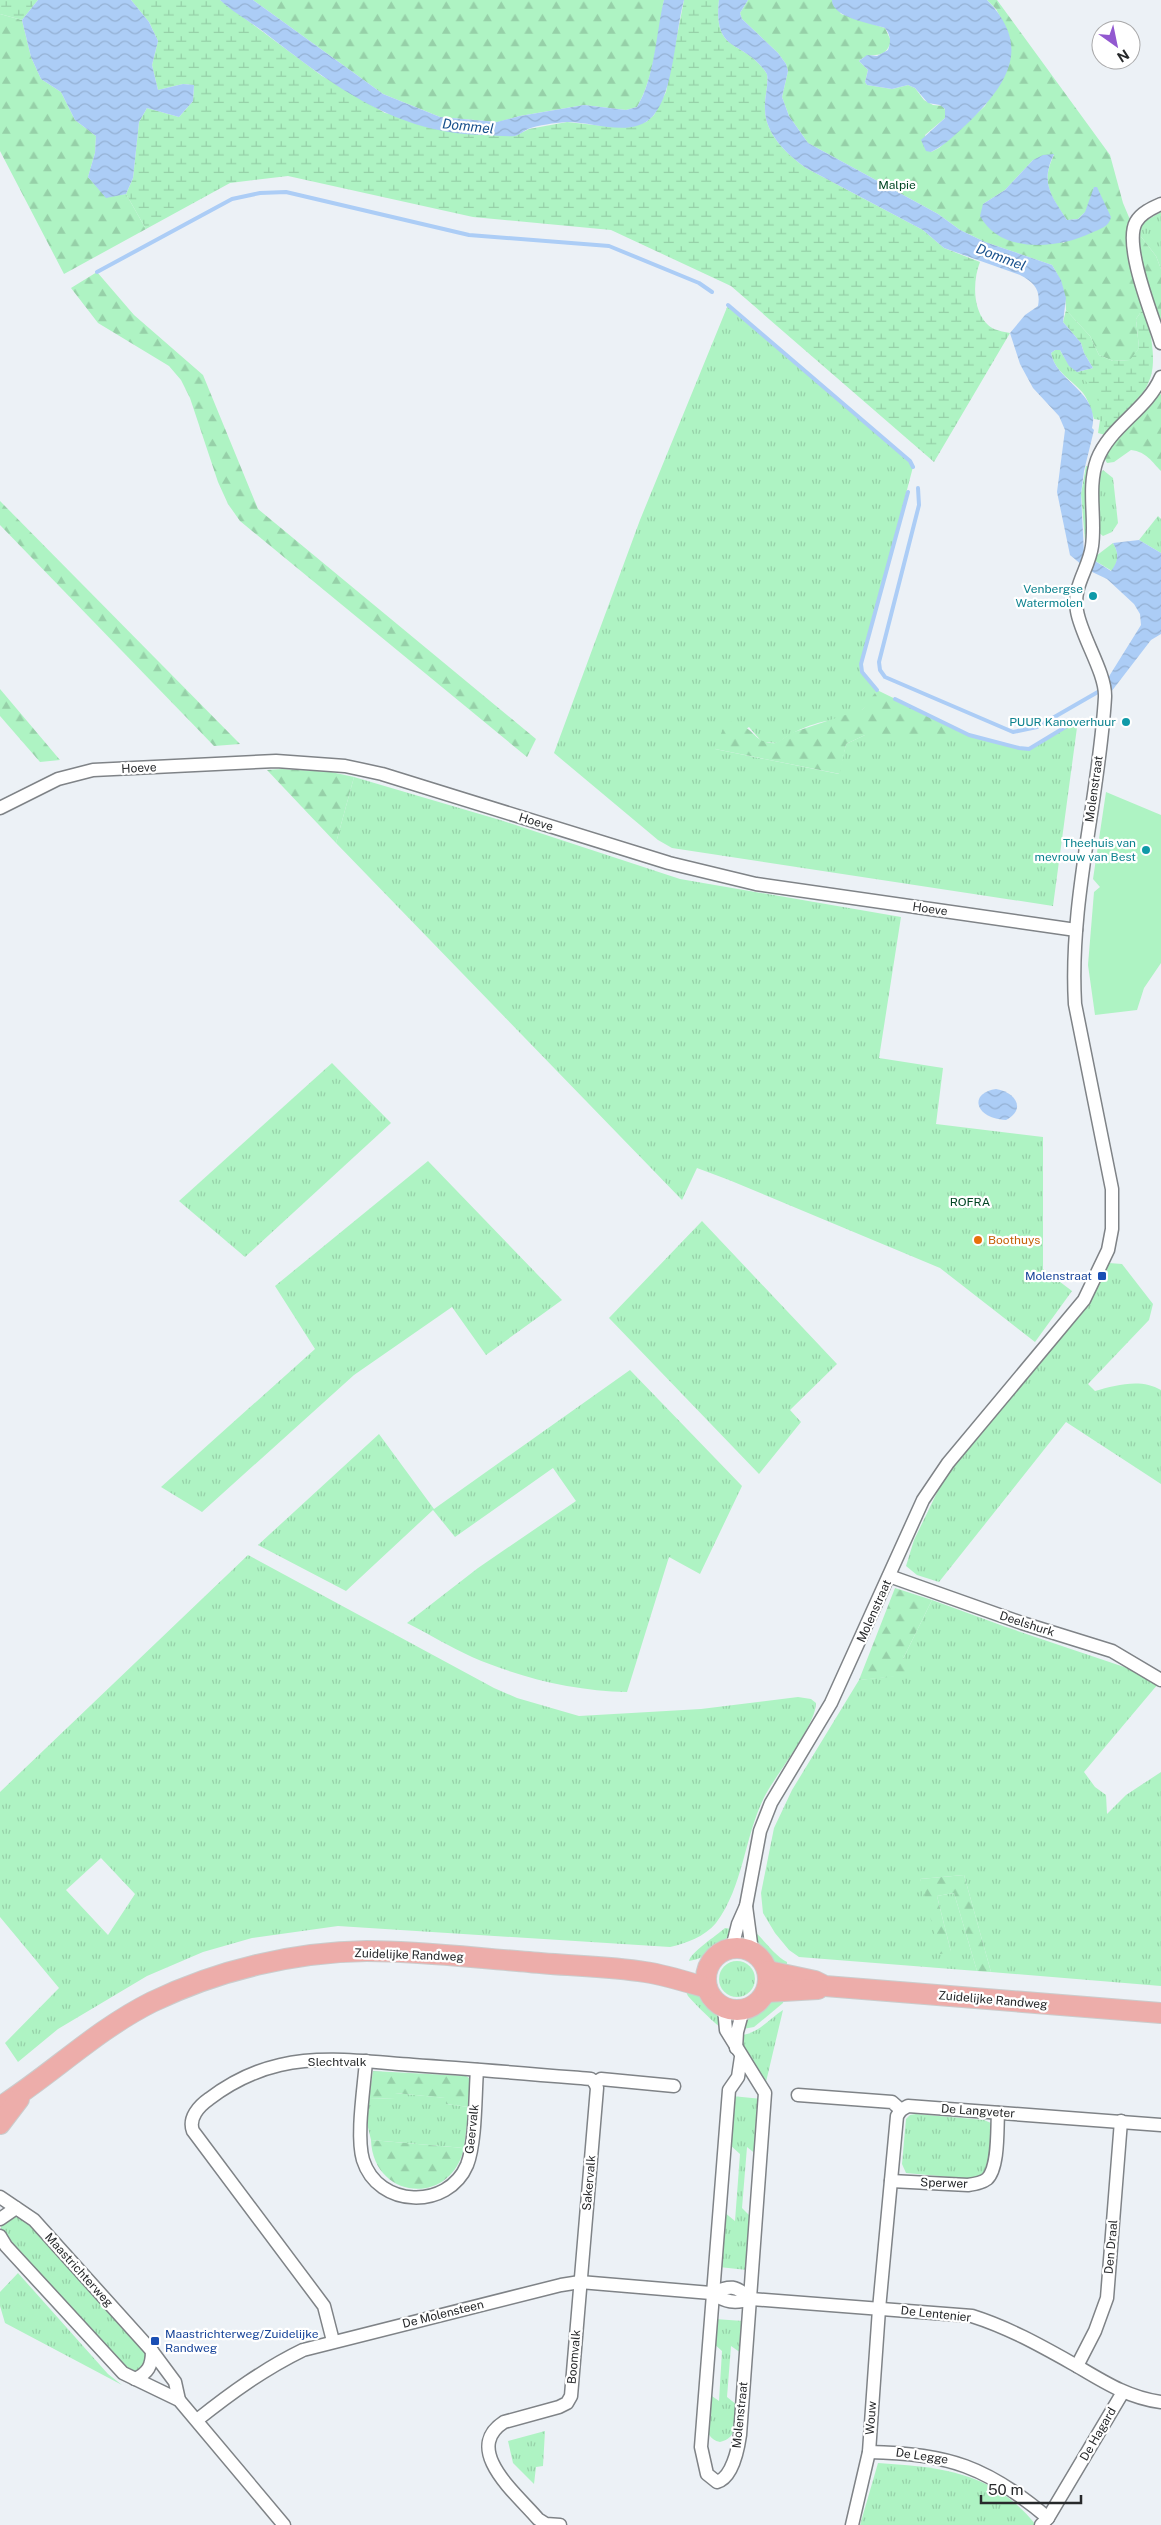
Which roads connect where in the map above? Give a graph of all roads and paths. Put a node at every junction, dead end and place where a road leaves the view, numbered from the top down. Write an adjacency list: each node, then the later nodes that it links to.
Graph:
1 (1161, 204): 2 (street)
2 (1161, 343)
3 (1161, 377): 5 (street, Molenstraat)
4 (0, 808): 5 (street, Hoeve)
5 (1076, 930): 6 (street, Molenstraat)
6 (890, 1576): 7 (street, Deelshurk); 8 (street, Molenstraat)
7 (1161, 1680)
8 (746, 1906): 9 (street, Molenstraat); 10 (street, Molenstraat)
9 (732, 1948): 10 (main road); 11 (main road)
10 (752, 1951): 12 (main road)
11 (708, 1966): 13 (main road, Zuidelijke Randweg); 15 (main road)
12 (768, 1971): 14 (main road, Zuidelijke Randweg); 16 (main road)
13 (646, 1972): 15 (main road, Zuidelijke Randweg); 26 (main road, Zuidelijke Randweg)
14 (825, 1986): 16 (main road, Zuidelijke Randweg); 18 (main road, Zuidelijke Randweg)
15 (707, 1988): 17 (main road)
16 (766, 1992): 17 (main road)
17 (733, 2009): 19 (street, Molenstraat); 19 (street, Molenstraat)
18 (1161, 2013)
19 (738, 2052): 23 (street, Molenstraat); 24 (street, Molenstraat)
20 (366, 2061): 21 (street, Slechtvalk); 21 (street, Geervalk); 43 (street, Slechtvalk)
21 (477, 2070): 22 (street, Slechtvalk)
22 (595, 2083): 25 (street, Slechtvalk); 39 (street, Sakervalk)
23 (734, 2084): 24 (street); 40 (street, Molenstraat)
24 (761, 2085): 41 (street, Molenstraat)
25 (674, 2086)
26 (27, 2090): 28 (main road, Zuidelijke Randweg); 32 (main road, Zuidelijke Randweg)
27 (798, 2094): 29 (street, De Langveter)
28 (0, 2107)
29 (901, 2110): 30 (street, De Langveter); 34 (street)
30 (998, 2112): 31 (street, De Langveter); 34 (street, Sperwer)
31 (1122, 2121): 33 (street, De Langveter); 45 (street, Den Draal)
32 (0, 2124)
33 (1161, 2125)
34 (891, 2180): 42 (street)
35 (0, 2198): 36 (street, Maastrichterweg)
36 (16, 2208): 37 (street); 44 (street, Maastrichterweg)
37 (0, 2219)
38 (2, 2245): 46 (street, Maastrichterweg)
39 (580, 2282): 40 (street, De Molensteen); 43 (street, De Molensteen); 54 (street, Boomvalk)
40 (711, 2294): 41 (street, De Molensteen); 41 (street, Molenstraat)
41 (751, 2299): 42 (street, De Lentenier)
42 (879, 2309): 45 (street, De Lentenier); 51 (street, Wouw)
43 (333, 2341): 50 (street, De Molensteen)
44 (152, 2351): 46 (street); 48 (street, Maastrichterweg)
45 (1077, 2366): 47 (street, De Lentenier)
46 (135, 2379): 48 (street, Maastrichterweg)
47 (1123, 2392): 49 (street, De Lentenier); 52 (street, De Hagard)
48 (179, 2400): 50 (street, Maastrichterweg)
49 (1161, 2402)
50 (197, 2420): 53 (street, Maastrichterweg)
51 (869, 2452): 52 (street, De Legge); 55 (street, Wouw)
52 (1045, 2522)
53 (284, 2525)
54 (558, 2525)
55 (852, 2525)

